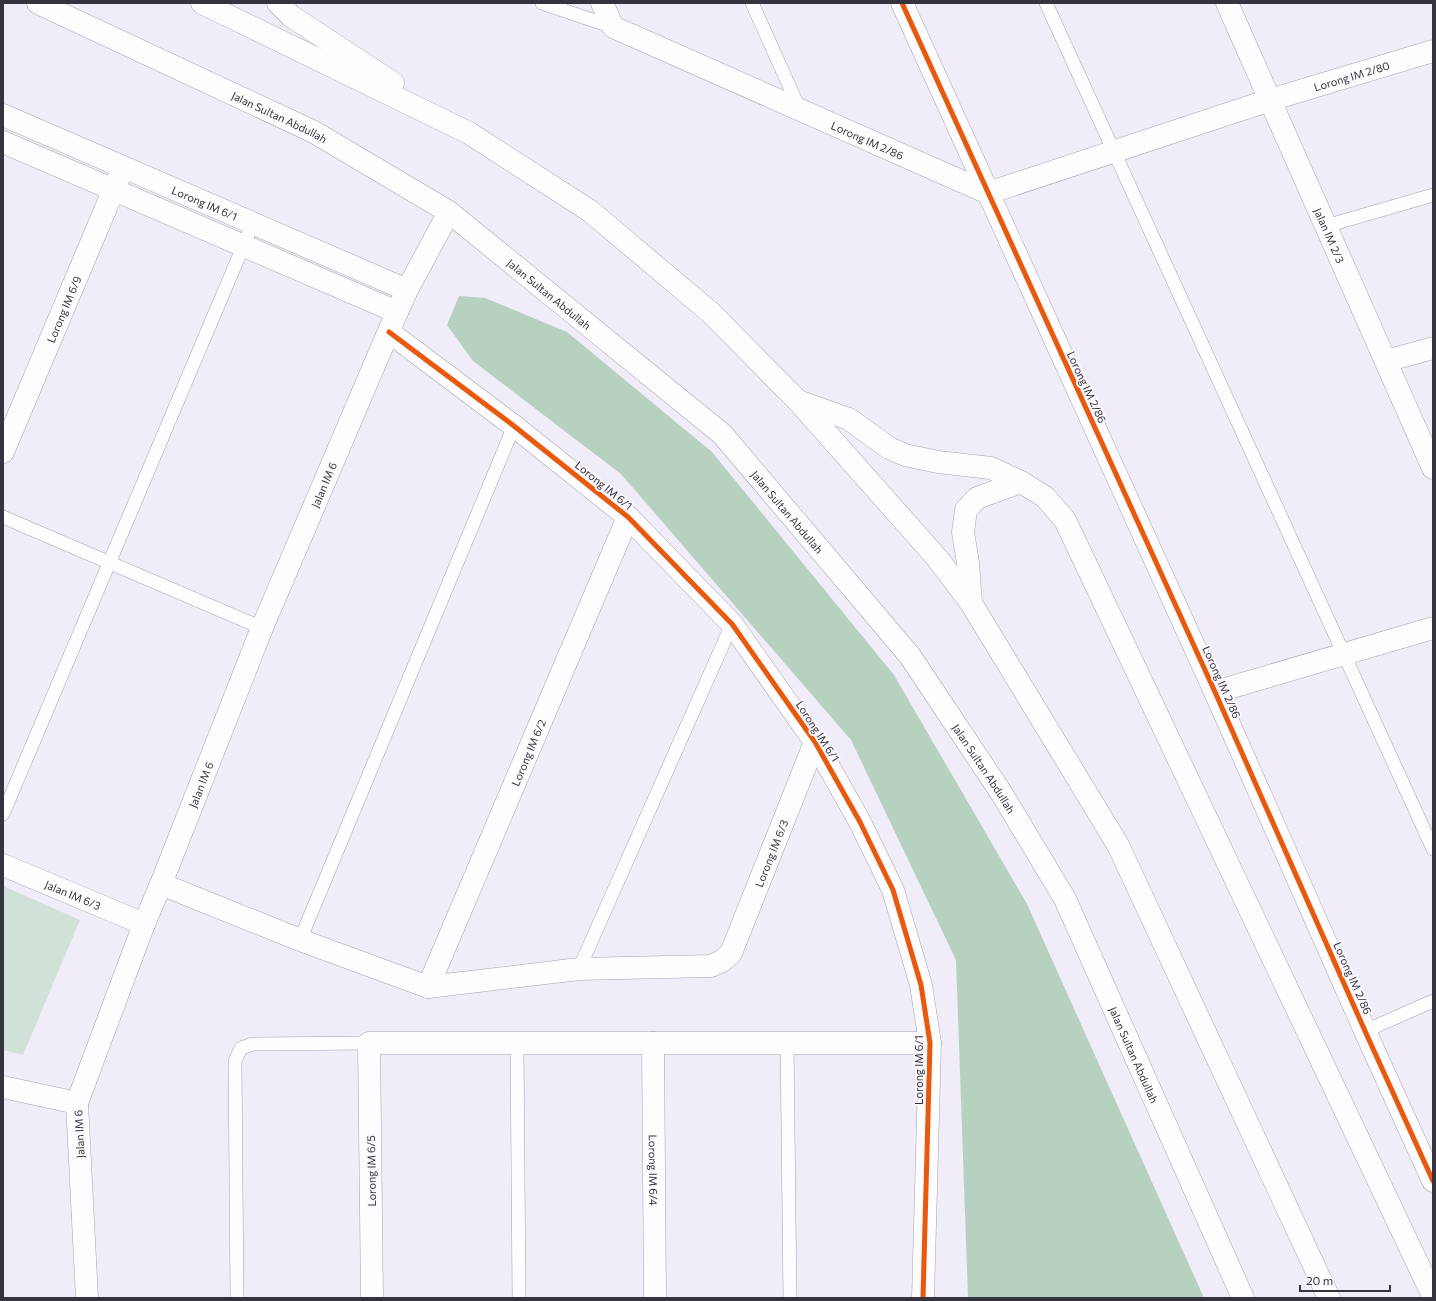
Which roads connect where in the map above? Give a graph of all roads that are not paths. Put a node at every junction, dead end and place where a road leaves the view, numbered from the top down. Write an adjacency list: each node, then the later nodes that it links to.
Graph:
1 (38, 3): 22 (street, Jalan Sultan Abdullah)
2 (202, 3): 15 (street)
3 (278, 3): 15 (street)
4 (542, 3): 10 (lane)
5 (602, 3): 10 (street)
6 (752, 3): 13 (lane)
7 (902, 3): 20 (street)
8 (1046, 3): 17 (lane)
9 (1227, 3): 12 (street, Jalan IM 2/3)
10 (613, 27): 13 (street, Lorong IM 2/86)
11 (1433, 51): 12 (street, Lorong IM 2/80)
12 (1270, 100): 17 (street, Lorong IM 2/80); 24 (street, Jalan IM 2/3)
13 (800, 110): 20 (street, Lorong IM 2/86)
14 (3, 115): 18 (street, Lorong IM 6/1)
15 (469, 133): 31 (street)
16 (3, 142): 19 (street)
17 (1114, 151): 20 (street, Lorong IM 2/80); 43 (lane)
18 (123, 167): 19 (street, Lorong IM 6/9); 23 (street, Lorong IM 6/1)
19 (114, 190): 25 (street); 33 (street, Lorong IM 6/9)
20 (988, 193): 44 (street, Lorong IM 2/86)
21 (1433, 195): 24 (lane)
22 (448, 212): 26 (street, Jalan IM 6); 73 (street, Jalan Sultan Abdullah)
23 (253, 223): 25 (lane); 26 (street, Lorong IM 6/1)
24 (1326, 226): 30 (street, Jalan IM 2/3)
25 (244, 246): 27 (street); 38 (lane)
26 (407, 290): 27 (street, Jalan IM 6)
27 (397, 312): 28 (street, Jalan IM 6)
28 (388, 332): 32 (street, Lorong IM 6/1); 41 (street, Jalan IM 6)
29 (1433, 348): 30 (street)
30 (1386, 361): 34 (street, Jalan IM 2/3)
31 (798, 401): 35 (street); 39 (street)
32 (514, 426): 37 (street, Lorong IM 6/1); 51 (lane)
33 (3, 452)
34 (1433, 468)
35 (1021, 482): 39 (street); 65 (street)
36 (3, 517): 38 (lane)
37 (628, 517): 40 (street, Lorong IM 6/1); 53 (street, Lorong IM 6/2)
38 (110, 563): 41 (lane); 46 (lane)
39 (971, 603): 64 (street)
40 (732, 624): 45 (street, Lorong IM 6/1); 52 (lane)
41 (262, 628): 49 (street, Jalan IM 6)
42 (1433, 628): 43 (street)
43 (1344, 654): 44 (street); 47 (lane)
44 (1215, 692): 55 (street, Lorong IM 2/86)
45 (815, 742): 52 (street, Lorong IM 6/3); 57 (street, Lorong IM 6/1)
46 (3, 814)
47 (1433, 849)
48 (3, 865): 50 (street, Jalan IM 6/3)
49 (161, 884): 50 (street, Jalan IM 6); 51 (street)
50 (144, 924): 62 (street, Jalan IM 6)
51 (300, 940): 53 (street)
52 (579, 969): 53 (street)
53 (428, 987)
54 (1433, 1001): 55 (lane)
55 (1365, 1031): 63 (street, Lorong IM 2/86)
56 (787, 1042): 57 (street); 60 (street); 71 (lane)
57 (930, 1042): 72 (street, Lorong IM 6/1)
58 (369, 1043): 59 (street); 67 (lane); 68 (street, Lorong IM 6/5)
59 (517, 1043): 60 (street); 69 (lane)
60 (653, 1043): 70 (street, Lorong IM 6/4)
61 (3, 1087): 62 (street)
62 (78, 1103): 66 (street, Jalan IM 6)
63 (1433, 1181)
64 (1320, 1277): 74 (street); 75 (street)
65 (1433, 1296)
66 (87, 1298)
67 (237, 1298)
68 (372, 1298)
69 (519, 1298)
70 (655, 1298)
71 (790, 1298)
72 (923, 1298)
73 (1244, 1298)
74 (1325, 1298)
75 (1329, 1298)

